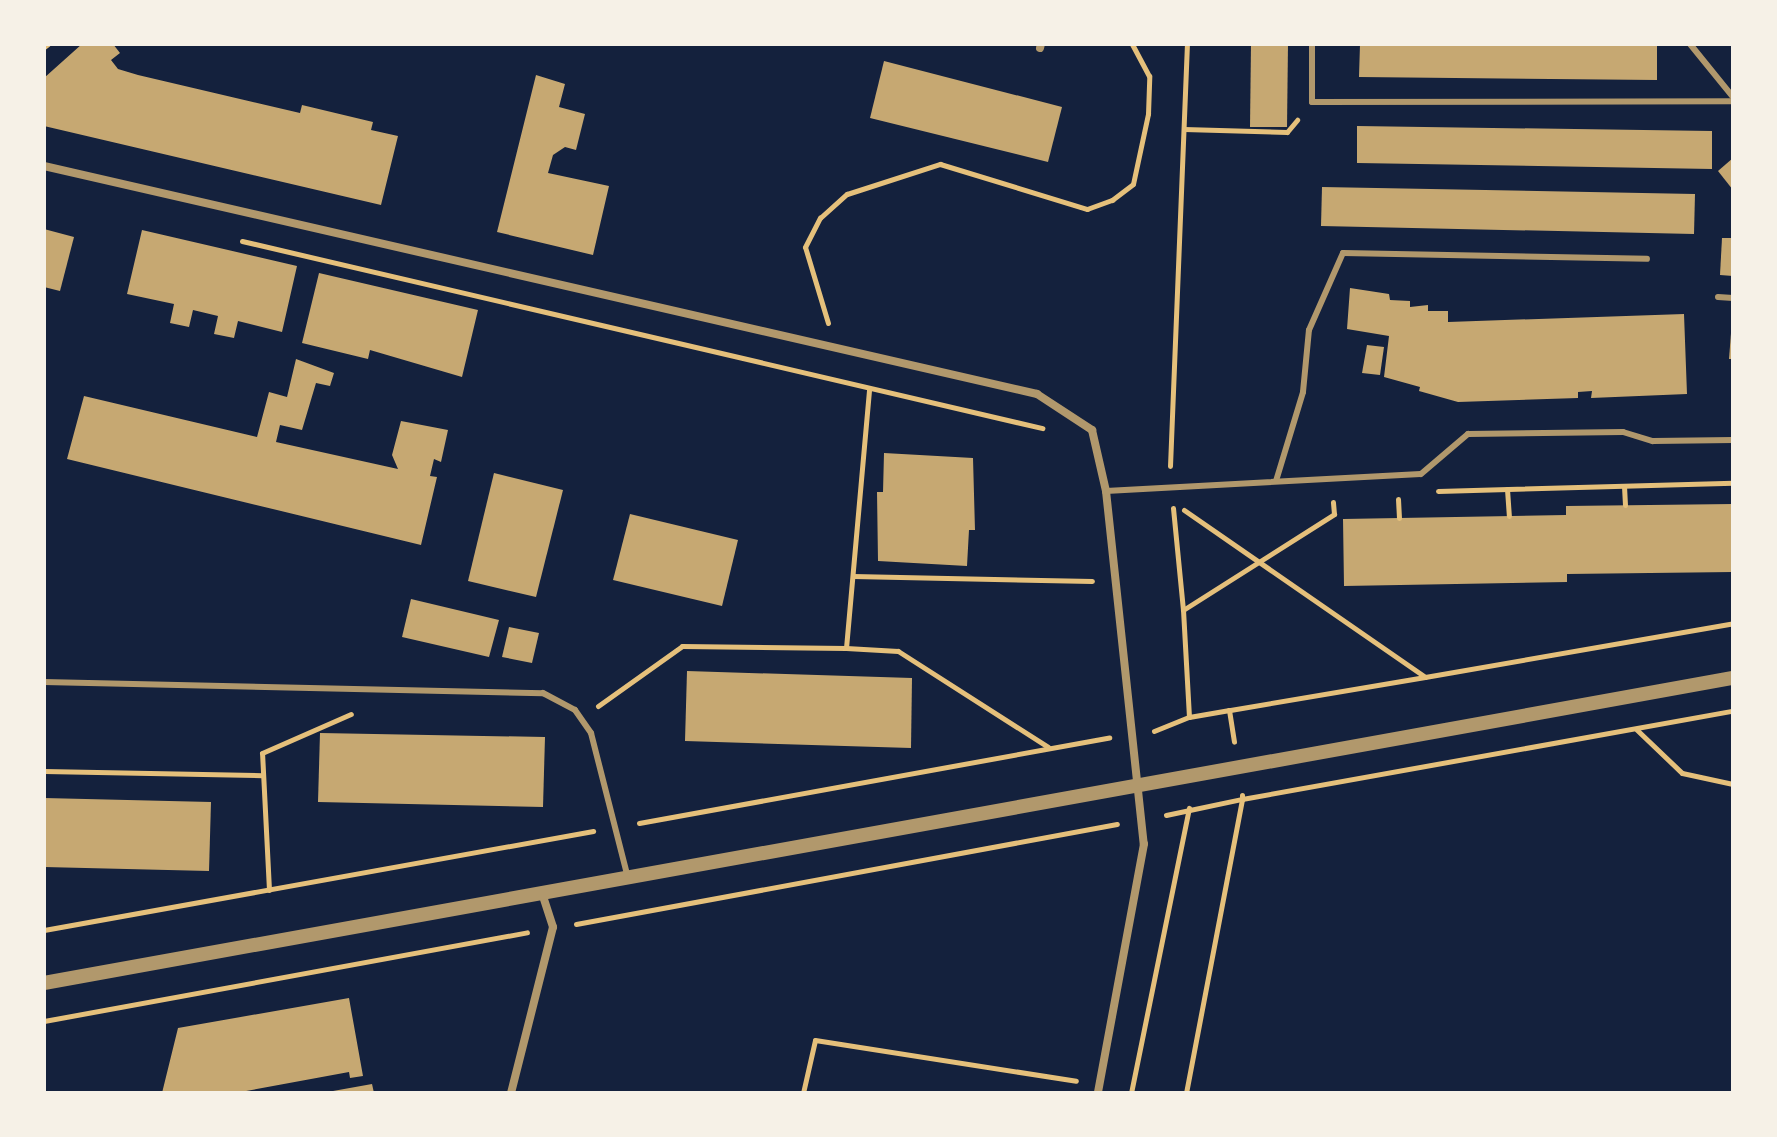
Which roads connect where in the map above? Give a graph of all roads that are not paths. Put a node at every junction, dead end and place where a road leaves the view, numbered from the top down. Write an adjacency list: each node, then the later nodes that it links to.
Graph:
1 (1312, 44): 3 (lane)
2 (1690, 44): 3 (lane)
3 (1733, 99)
4 (44, 166): 10 (street)
5 (1647, 259): 9 (lane)
6 (1718, 297): 7 (lane)
7 (1733, 298)
8 (1733, 440): 9 (lane)
9 (1276, 481): 10 (lane)
10 (1106, 491): 13 (street)
11 (1733, 678): 13 (street)
12 (44, 682): 14 (lane)
13 (1136, 785): 14 (street); 18 (street)
14 (628, 878): 15 (street)
15 (542, 893): 16 (street); 17 (street)
16 (44, 983)
17 (511, 1093)
18 (1098, 1093)

